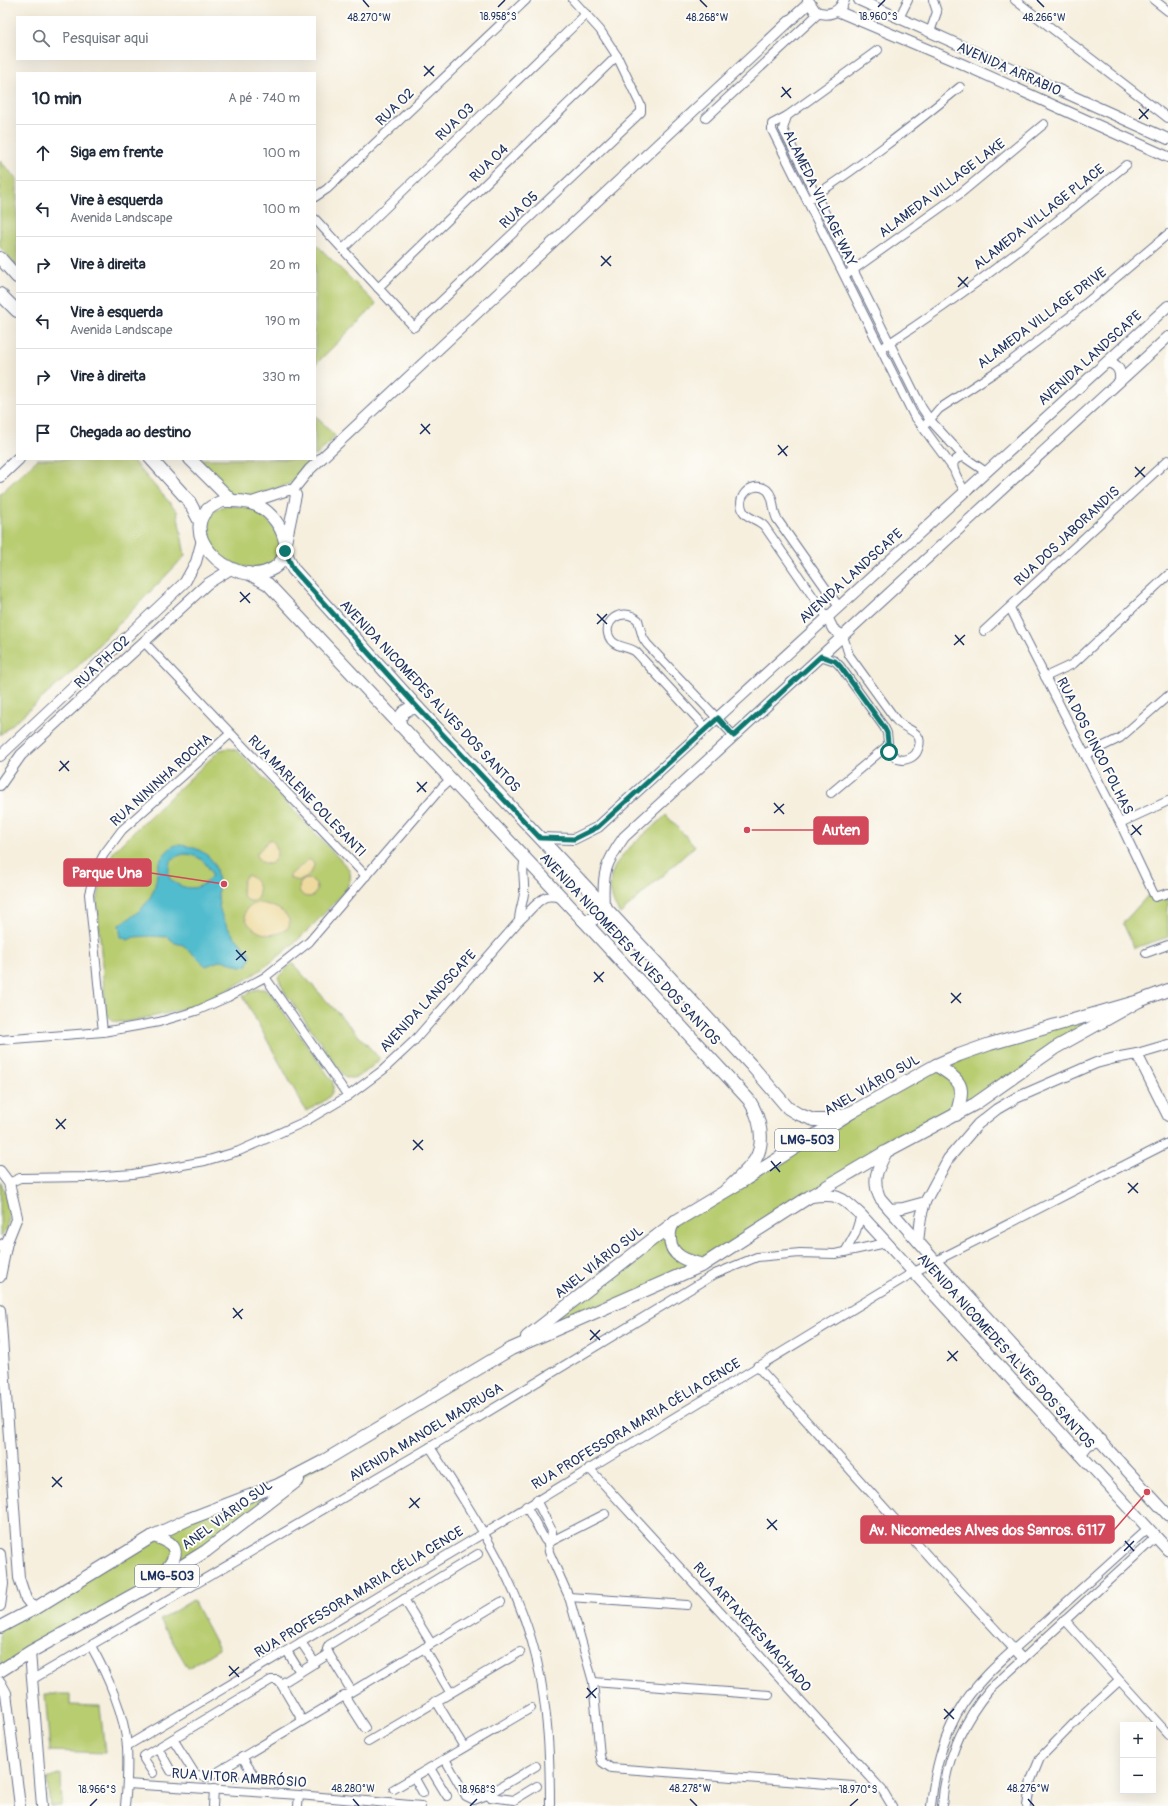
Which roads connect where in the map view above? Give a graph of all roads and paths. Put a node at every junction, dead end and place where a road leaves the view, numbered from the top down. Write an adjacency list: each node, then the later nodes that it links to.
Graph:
1 (526, 0): 29 (street, RUA 02)
2 (573, 0): 13 (street)
3 (844, 0): 10 (street)
4 (859, 0): 14 (street, AVENIDA ARRABIO)
5 (908, 0): 14 (street)
6 (1015, 0): 23 (street)
7 (1154, 0): 11 (street)
8 (809, 2): 12 (street); 57 (street)
9 (937, 2): 15 (street)
10 (837, 11): 12 (street); 19 (street, AVENIDA ARRABIO)
11 (1168, 11)
12 (819, 13): 22 (street)
13 (586, 14): 18 (street); 33 (street, RUA 03)
14 (900, 18): 15 (street, AVENIDA ARRABIO)
15 (930, 32): 17 (street, AVENIDA ARRABIO)
16 (878, 50): 21 (street)
17 (970, 50): 19 (street); 25 (street, AVENIDA ARRABIO)
18 (617, 56): 38 (street, RUA 04); 38 (street, RUA 05)
19 (962, 64): 26 (street, AVENIDA ARRABIO)
20 (960, 88): 28 (street)
21 (787, 116): 28 (street, ALAMEDA VILLAGE WAY); 30 (street, ALAMEDA VILLAGE WAY)
22 (706, 118)
23 (1168, 118)
24 (1044, 124): 35 (street, ALAMEDA VILLAGE LAKE)
25 (1168, 139)
26 (1168, 157)
27 (1126, 165): 43 (street, ALAMEDA VILLAGE PLACE)
28 (816, 195): 30 (street); 35 (street, ALAMEDA VILLAGE WAY)
29 (316, 196)
30 (807, 200): 37 (street, ALAMEDA VILLAGE WAY)
31 (316, 220): 33 (street)
32 (1168, 234): 47 (street, ALAMEDA VILLAGE DRIVE)
33 (343, 248): 38 (street)
34 (0, 258): 36 (main road)
35 (853, 270): 37 (street, ALAMEDA VILLAGE LAKE); 43 (street, ALAMEDA VILLAGE WAY)
36 (16, 276)
37 (845, 276): 44 (street, ALAMEDA VILLAGE WAY)
38 (378, 288)
39 (0, 294): 41 (main road)
40 (1168, 306): 45 (street, AVENIDA LANDSCAPE)
41 (16, 310)
42 (1168, 337): 46 (street)
43 (890, 343): 44 (street, ALAMEDA VILLAGE PLACE); 47 (street, ALAMEDA VILLAGE WAY)
44 (881, 349): 48 (street, ALAMEDA VILLAGE WAY)
45 (1107, 362): 46 (street); 55 (street, AVENIDA LANDSCAPE)
46 (1120, 380): 73 (street)
47 (930, 420): 48 (street, ALAMEDA VILLAGE DRIVE); 49 (street, ALAMEDA VILLAGE WAY)
48 (922, 427): 54 (street, ALAMEDA VILLAGE WAY)
49 (964, 457): 54 (street); 55 (street, ALAMEDA VILLAGE WAY)
50 (17, 460): 56 (main road)
51 (152, 460): 61 (main road)
52 (191, 460): 59 (main road)
53 (1168, 460): 70 (street, RUA DOS JABORANDIS)
54 (953, 468): 58 (street, ALAMEDA VILLAGE WAY)
55 (986, 472): 58 (street, AVENIDA LANDSCAPE)
56 (0, 476)
57 (293, 490): 60 (street); 63 (street)
58 (965, 492): 69 (street, AVENIDA LANDSCAPE)
59 (232, 501): 60 (main road); 61 (main road)
60 (249, 503): 63 (main road)
61 (200, 522): 62 (main road)
62 (202, 540): 64 (main road); 90 (street, RUA PH-02)
63 (286, 547): 66 (main road); 82 (main road, AVENIDA NICOMEDES ALVES DOS SANTOS)
64 (231, 569): 66 (main road); 74 (street, RUA PH-02)
65 (814, 572): 68 (street); 68 (street); 69 (street)
66 (248, 573): 84 (main road, AVENIDA NICOMEDES ALVES DOS SANTOS)
67 (1168, 575): 76 (street)
68 (802, 580): 71 (street)
69 (839, 607): 71 (street, AVENIDA LANDSCAPE)
70 (1010, 608): 72 (street, RUA DOS JABORANDIS); 76 (street, RUA DOS CINCO FOLHAS)
71 (827, 617): 73 (street); 83 (street, AVENIDA LANDSCAPE)
72 (984, 631)
73 (843, 636): 75 (street); 77 (street)
74 (144, 642): 86 (street, RUA MARLENE COLESANTI); 92 (street, RUA PH-02)
75 (821, 656): 79 (street); 87 (street)
76 (1045, 677): 89 (street, RUA DOS CINCO FOLHAS)
77 (870, 684): 79 (street); 88 (street)
78 (689, 688): 81 (street); 81 (street); 83 (street)
79 (859, 692): 88 (street)
80 (1168, 696): 89 (street)
81 (679, 699): 85 (street)
82 (418, 708): 84 (main road); 96 (main road, AVENIDA NICOMEDES ALVES DOS SANTOS)
83 (718, 718): 85 (street, AVENIDA LANDSCAPE); 87 (street)
84 (399, 725): 91 (main road, AVENIDA NICOMEDES ALVES DOS SANTOS)
85 (706, 728): 96 (street, AVENIDA LANDSCAPE)
86 (230, 734): 98 (street, RUA MARLENE COLESANTI); 109 (street, RUA NININHA ROCHA)
87 (734, 736): 101 (street)
88 (887, 746): 93 (street)
89 (1085, 755): 95 (street, RUA DOS CINCO FOLHAS)
90 (0, 756)
91 (450, 780): 97 (main road, AVENIDA NICOMEDES ALVES DOS SANTOS); 98 (street)
92 (0, 785)
93 (831, 793)
94 (1168, 801): 95 (street)
95 (1120, 824): 99 (street, RUA DOS CINCO FOLHAS)
96 (540, 838): 101 (main road, AVENIDA NICOMEDES ALVES DOS SANTOS)
97 (525, 858): 100 (main road, AVENIDA NICOMEDES ALVES DOS SANTOS); 103 (street)
98 (366, 876): 106 (street)
99 (1168, 893)
100 (562, 898): 102 (main road, AVENIDA NICOMEDES ALVES DOS SANTOS); 103 (street, AVENIDA LANDSCAPE)
101 (604, 906): 102 (main road); 115 (main road, AVENIDA NICOMEDES ALVES DOS SANTOS)
102 (583, 920): 122 (main road, AVENIDA NICOMEDES ALVES DOS SANTOS)
103 (519, 921): 114 (street, AVENIDA LANDSCAPE)
104 (1168, 945): 105 (street)
105 (1146, 952)
106 (265, 977): 109 (street); 114 (street)
107 (1168, 990): 108 (main road, ANEL VIÁRIO SUL / LMG-503)
108 (1139, 1001): 113 (main road, ANEL VIÁRIO SUL / LMG-503); 116 (main road, ANEL VIÁRIO SUL / LMG-503)
109 (102, 1032): 110 (street)
110 (0, 1040)
111 (1168, 1045): 112 (street)
112 (1137, 1054): 117 (street); 124 (street)
113 (936, 1065): 115 (main road, ANEL VIÁRIO SUL / LMG-503); 116 (main road)
114 (348, 1096): 121 (street, AVENIDA LANDSCAPE)
115 (852, 1112): 122 (main road, ANEL VIÁRIO SUL / LMG-503)
116 (956, 1115): 119 (main road, ANEL VIÁRIO SUL / LMG-503)
117 (1168, 1116)
118 (1168, 1143): 132 (street, RUA PROFESSORA MARIA CÉLIA CENCE)
119 (887, 1151): 123 (main road, ANEL VIÁRIO SUL / LMG-503); 125 (main road, AVENIDA NICOMEDES ALVES DOS SANTOS)
120 (0, 1171): 121 (street)
121 (9, 1182): 130 (street)
122 (726, 1190): 127 (main road, ANEL VIÁRIO SUL / LMG-503)
123 (809, 1197): 126 (main road, AVENIDA NICOMEDES ALVES DOS SANTOS); 133 (main road, ANEL VIÁRIO SUL / LMG-503)
124 (925, 1202): 125 (street); 128 (street)
125 (888, 1209): 128 (main road, AVENIDA NICOMEDES ALVES DOS SANTOS)
126 (861, 1215): 129 (main road, AVENIDA NICOMEDES ALVES DOS SANTOS); 131 (street)
127 (676, 1221): 133 (main road); 137 (main road, ANEL VIÁRIO SUL / LMG-503)
128 (918, 1242): 132 (main road, AVENIDA NICOMEDES ALVES DOS SANTOS)
129 (886, 1243): 131 (street, AVENIDA MANOEL MADRUGA); 134 (main road, AVENIDA NICOMEDES ALVES DOS SANTOS)
130 (4, 1244): 135 (street)
131 (845, 1252): 140 (street, AVENIDA MANOEL MADRUGA)
132 (935, 1261): 134 (street, RUA PROFESSORA MARIA CÉLIA CENCE); 139 (main road, AVENIDA NICOMEDES ALVES DOS SANTOS)
133 (703, 1265): 137 (main road, ANEL VIÁRIO SUL / LMG-503)
134 (914, 1272): 138 (street, RUA PROFESSORA MARIA CÉLIA CENCE); 141 (main road, AVENIDA NICOMEDES ALVES DOS SANTOS)
135 (0, 1277)
136 (0, 1310): 162 (street)
137 (511, 1349): 142 (main road, ANEL VIÁRIO SUL / LMG-503)
138 (757, 1366): 143 (street, RUA PROFESSORA MARIA CÉLIA CENCE); 168 (street)
139 (1100, 1440): 141 (main road); 147 (main road, AVENIDA NICOMEDES ALVES DOS SANTOS)
140 (430, 1447): 149 (street); 166 (street, AVENIDA MANOEL MADRUGA)
141 (1080, 1454): 148 (main road, AVENIDA NICOMEDES ALVES DOS SANTOS)
142 (322, 1462): 150 (main road, ANEL VIÁRIO SUL / LMG-503); 156 (main road, ANEL VIÁRIO SUL / LMG-503)
143 (589, 1468): 144 (street, RUA PROFESSORA MARIA CÉLIA CENCE); 224 (street, RUA ARTAXEXES MACHADO)
144 (536, 1500): 145 (street, RUA PROFESSORA MARIA CÉLIA CENCE); 152 (street)
145 (526, 1506): 149 (street, RUA PROFESSORA MARIA CÉLIA CENCE); 152 (street)
146 (605, 1514): 152 (street)
147 (1168, 1515)
148 (1148, 1528): 151 (main road, AVENIDA NICOMEDES ALVES DOS SANTOS); 168 (street)
149 (484, 1533): 165 (street, RUA PROFESSORA MARIA CÉLIA CENCE); 223 (street)
150 (153, 1536): 156 (main road); 162 (main road, ANEL VIÁRIO SUL / LMG-503)
151 (1156, 1537): 153 (main road, AVENIDA NICOMEDES ALVES DOS SANTOS); 163 (street)
152 (548, 1542): 157 (street)
153 (1168, 1550)
154 (0, 1554): 161 (street)
155 (478, 1554): 158 (street)
156 (155, 1583): 170 (main road, ANEL VIÁRIO SUL / LMG-503)
157 (569, 1596): 160 (street); 180 (street)
158 (404, 1599): 167 (street); 172 (street)
159 (501, 1602): 167 (street)
160 (687, 1605)
161 (0, 1606)
162 (34, 1609): 164 (main road, ANEL VIÁRIO SUL / LMG-503)
163 (1065, 1620): 173 (street); 178 (street)
164 (0, 1627)
165 (301, 1642): 169 (street, RUA PROFESSORA MARIA CÉLIA CENCE); 174 (street)
166 (91, 1646): 177 (street, AVENIDA MANOEL MADRUGA); 194 (street)
167 (427, 1646): 182 (street); 183 (street)
168 (1014, 1649): 173 (street); 225 (street)
169 (287, 1651): 176 (street); 194 (street, RUA PROFESSORA MARIA CÉLIA CENCE)
170 (30, 1652): 175 (main road, ANEL VIÁRIO SUL / LMG-503); 177 (street)
171 (520, 1652): 183 (street)
172 (329, 1654): 174 (street); 182 (street)
173 (1023, 1659): 226 (street)
174 (315, 1664): 176 (street)
175 (0, 1671)
176 (300, 1672): 181 (street)
177 (33, 1679): 218 (street)
178 (1119, 1681): 191 (street); 227 (street)
179 (0, 1682): 185 (street)
180 (593, 1682): 184 (street); 209 (street)
181 (281, 1684): 189 (street); 192 (street)
182 (348, 1692): 189 (street); 190 (street)
183 (450, 1692): 186 (street)
184 (768, 1695)
185 (3, 1696): 188 (street)
186 (436, 1701): 193 (street); 195 (street)
187 (531, 1708): 195 (street)
188 (5, 1716): 217 (street)
189 (302, 1720): 197 (street)
190 (365, 1728)
191 (1168, 1734)
192 (173, 1738): 196 (street); 199 (street)
193 (368, 1742)
194 (127, 1746): 207 (street)
195 (464, 1747): 198 (street)
196 (158, 1748): 202 (street); 203 (street)
197 (242, 1757): 199 (street); 204 (street)
198 (445, 1759): 201 (street); 214 (street)
199 (228, 1766): 206 (street)
200 (536, 1766): 214 (street)
201 (430, 1768): 205 (street); 215 (street)
202 (171, 1771)
203 (153, 1773)
204 (255, 1777)
205 (414, 1777): 211 (street); 212 (street)
206 (235, 1778)
207 (127, 1784): 210 (street, RUA VITOR AMBRÓSIO); 219 (street)
208 (536, 1786): 214 (street)
209 (853, 1786)
210 (214, 1789): 213 (street, RUA VITOR AMBRÓSIO); 220 (street)
211 (394, 1789)
212 (423, 1793)
213 (299, 1795): 216 (street, RUA VITOR AMBRÓSIO); 221 (street)
214 (487, 1795)
215 (447, 1796)
216 (381, 1804): 222 (street, RUA VITOR AMBRÓSIO)
217 (20, 1806)
218 (42, 1806)
219 (125, 1806)
220 (213, 1806)
221 (298, 1806)
222 (421, 1806)
223 (550, 1806)
224 (892, 1806)
225 (931, 1806)
226 (942, 1806)
227 (1027, 1806)

